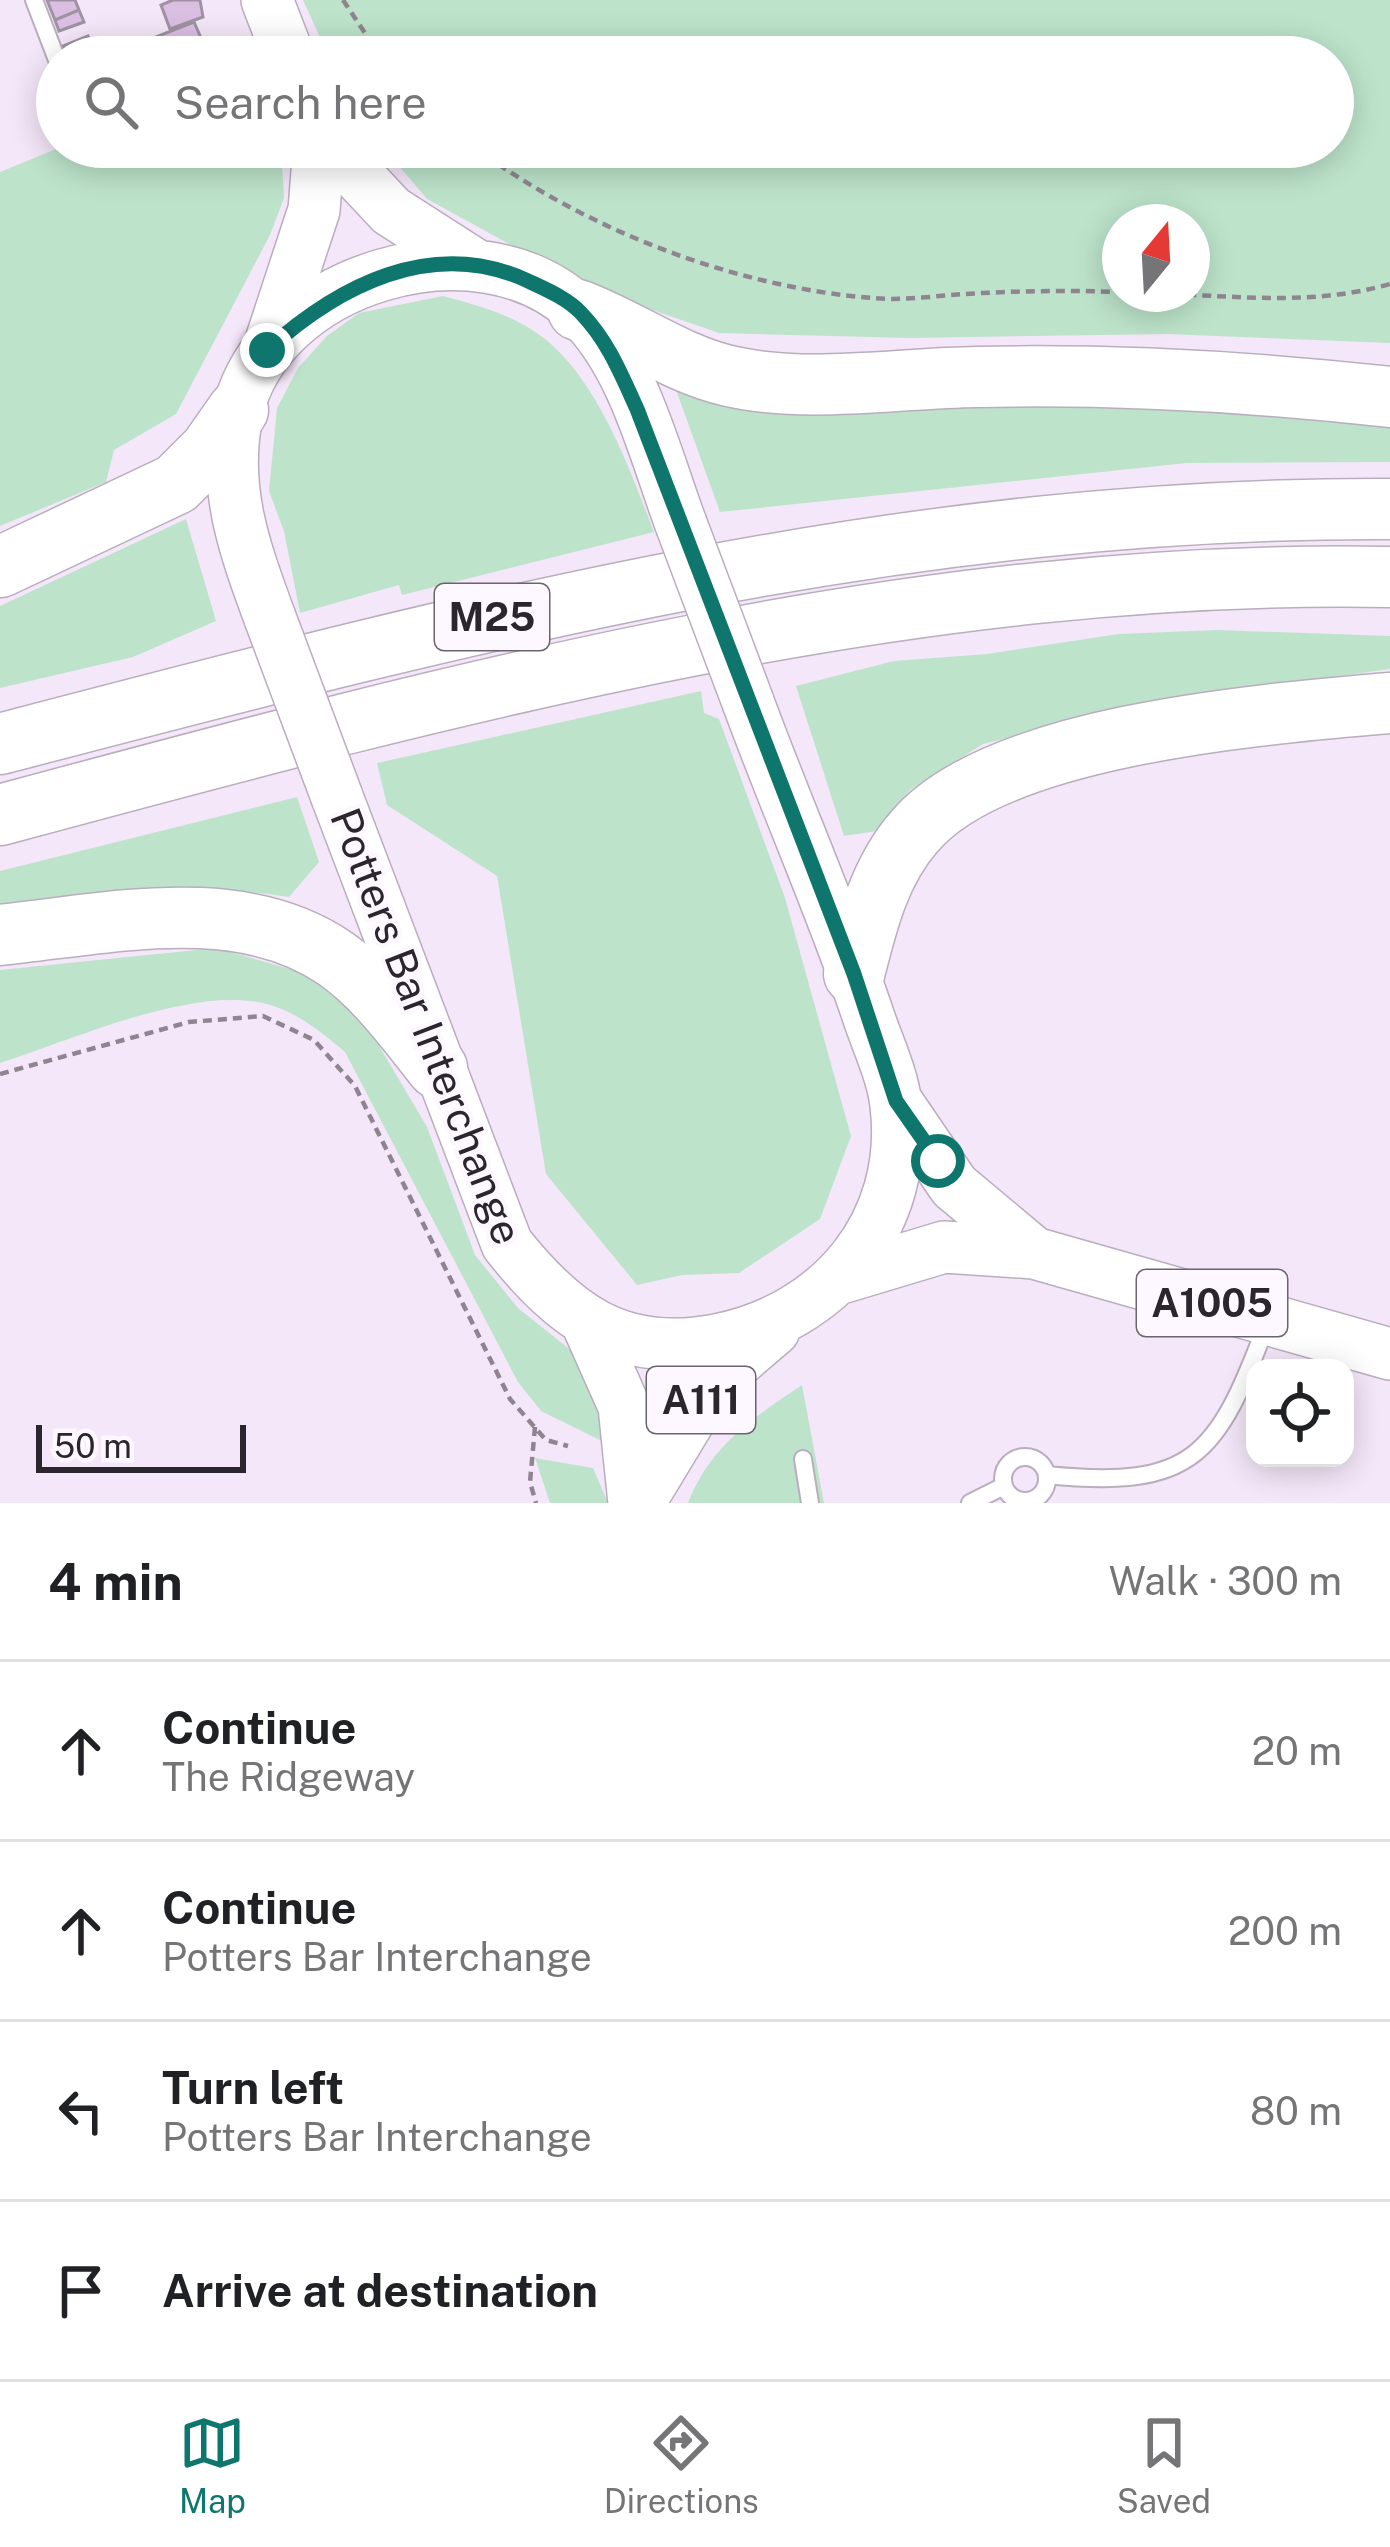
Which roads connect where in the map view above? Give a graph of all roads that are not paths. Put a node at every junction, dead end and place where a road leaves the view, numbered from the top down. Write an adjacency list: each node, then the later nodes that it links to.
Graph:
1 (34, 0): 3 (lane)
2 (267, 0): 4 (main road)
3 (48, 36)
4 (281, 36)
5 (317, 168): 9 (main road)
6 (351, 168): 7 (main road)
7 (472, 263): 8 (main road, Potters Bar Interchange); 9 (main road, Potters Bar Interchange)
8 (578, 310): 10 (highway); 19 (main road, Potters Bar Interchange, bridge)
9 (267, 350): 11 (main road, Potters Bar Interchange)
10 (1390, 397)
11 (238, 410): 13 (highway); 20 (main road, Potters Bar Interchange, bridge)
12 (1390, 509): 16 (highway, M25)
13 (0, 567)
14 (1390, 577): 17 (highway, M25)
15 (1390, 703): 19 (highway)
16 (0, 744)
17 (0, 814)
18 (0, 934): 20 (highway)
19 (854, 974): 21 (main road, Potters Bar Interchange)
20 (437, 1068): 26 (main road, Potters Bar Interchange)
21 (896, 1101): 22 (main road, A1005); 23 (main road, Potters Bar Interchange)
22 (1034, 1253): 23 (main road, A1005); 25 (main road, A1005)
23 (841, 1278): 24 (main road, Potters Bar Interchange)
24 (788, 1317): 26 (main road, Potters Bar Interchange); 31 (main road, A111)
25 (1268, 1319): 27 (main road, A1005); 29 (lane)
26 (588, 1324): 31 (main road, A111)
27 (1390, 1354)
28 (803, 1459): 32 (lane)
29 (1047, 1475): 30 (lane); 30 (lane)
30 (1004, 1486): 33 (lane)
31 (636, 1503)
32 (810, 1503)
33 (970, 1503)

